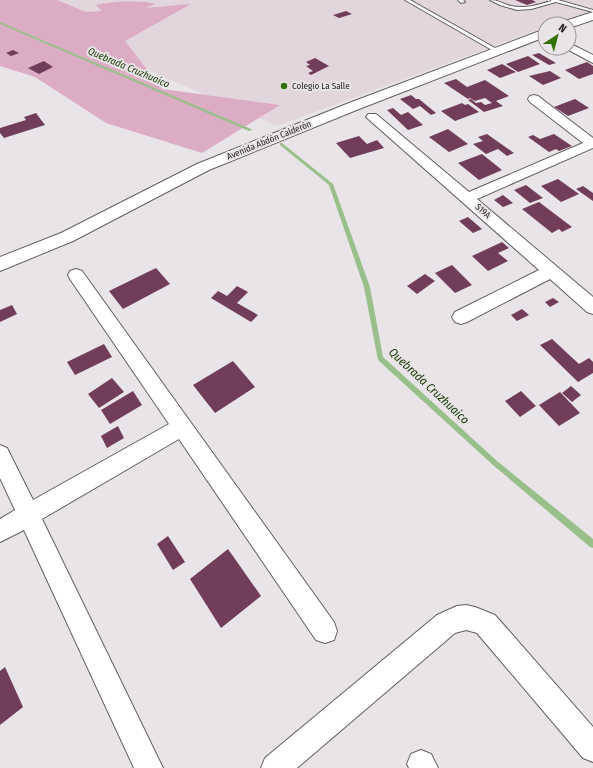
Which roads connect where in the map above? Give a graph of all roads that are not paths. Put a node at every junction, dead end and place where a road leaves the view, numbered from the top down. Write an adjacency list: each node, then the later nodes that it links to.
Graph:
1 (407, 0): 9 (lane)
2 (492, 0): 3 (lane)
3 (555, 1): 4 (lane)
4 (593, 12)
5 (593, 16): 6 (street)
6 (577, 21)
7 (537, 36): 9 (street, Avenida Abdón Calderón)
8 (577, 51): 10 (street)
9 (499, 52): 15 (street, Avenida Abdón Calderón)
10 (593, 60)
11 (534, 99): 13 (street)
12 (372, 117): 14 (street, S19A)
13 (593, 143): 14 (street)
14 (468, 198): 16 (street, S19A)
15 (0, 264)
16 (552, 271): 18 (street, S19A); 19 (street)
17 (76, 275): 20 (street)
18 (593, 307)
19 (460, 317)
20 (182, 427): 22 (street); 24 (street)
21 (0, 455): 22 (street)
22 (29, 515): 23 (street); 26 (street)
23 (0, 531)
24 (326, 631)
25 (593, 748): 27 (street)
26 (149, 768)
27 (275, 768)

